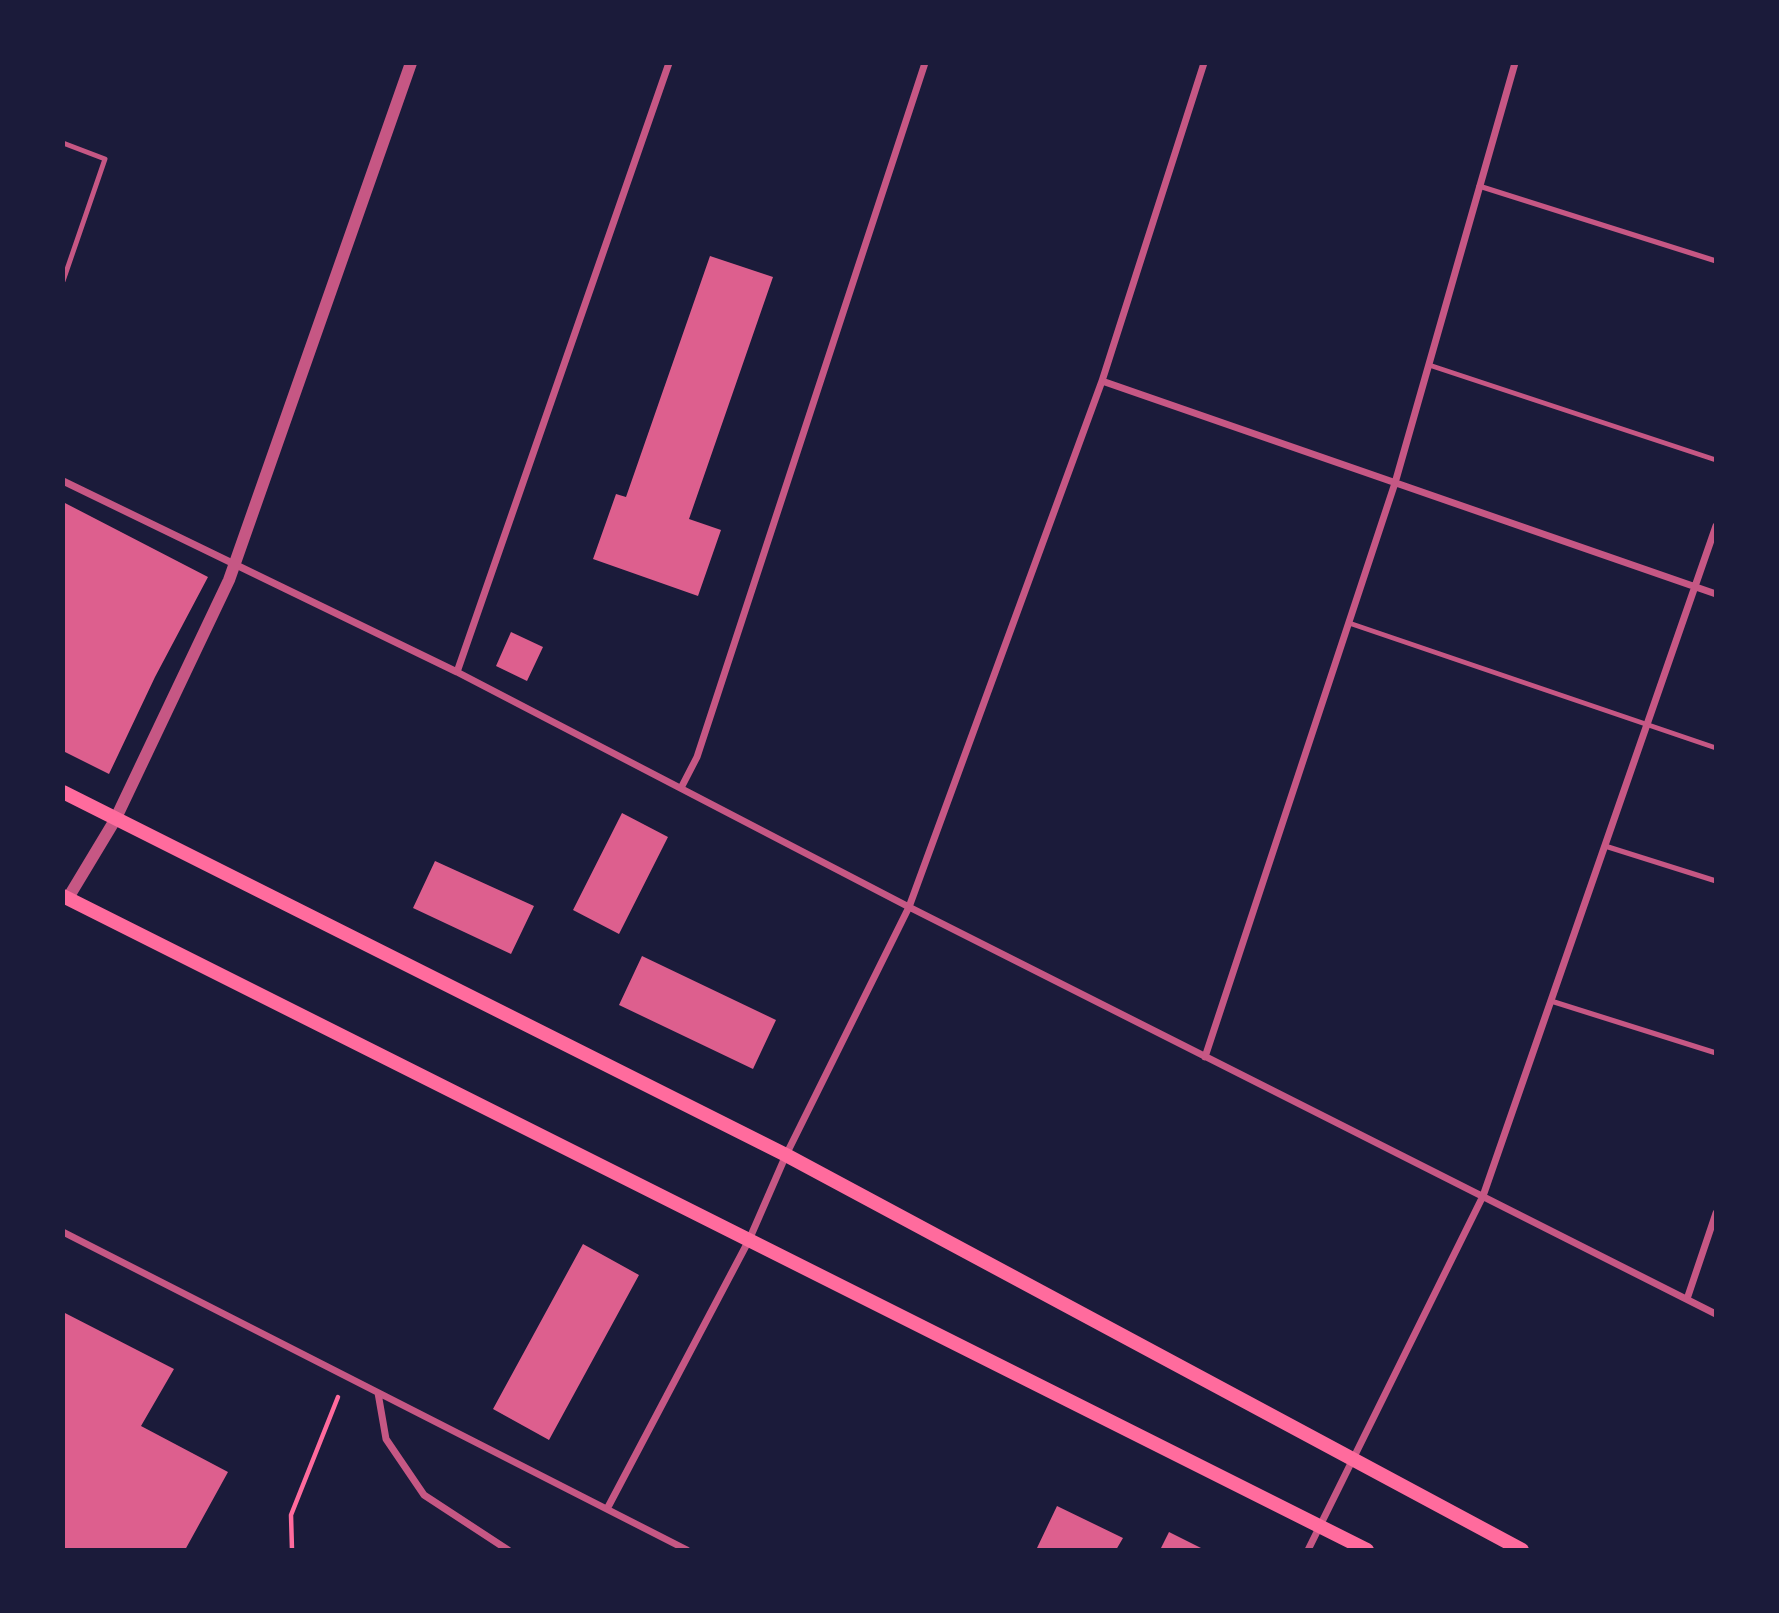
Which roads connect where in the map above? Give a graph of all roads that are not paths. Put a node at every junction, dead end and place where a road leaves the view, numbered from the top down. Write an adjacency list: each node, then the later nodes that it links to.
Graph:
1 (411, 63): 16 (street)
2 (669, 63): 20 (street)
3 (925, 63): 23 (street)
4 (1204, 63): 11 (street)
5 (1515, 63): 7 (street)
6 (63, 143): 9 (lane)
7 (1479, 187): 8 (lane); 10 (street)
8 (1716, 261)
9 (63, 281)
10 (1429, 365): 12 (lane); 14 (street)
11 (1102, 381): 14 (street); 29 (street)
12 (1716, 460)
13 (63, 481): 16 (street)
14 (1395, 483): 17 (street); 19 (street)
15 (1716, 526): 17 (street)
16 (235, 564): 20 (street); 25 (street)
17 (1695, 587): 18 (street); 21 (street)
18 (1716, 594)
19 (1349, 623): 21 (lane); 32 (street)
20 (457, 672): 23 (street)
21 (1647, 726): 22 (lane); 26 (street)
22 (1716, 748)
23 (681, 788): 29 (street)
24 (63, 792): 25 (main road)
25 (115, 820): 28 (street); 33 (main road)
26 (1605, 846): 27 (lane); 30 (street)
27 (1716, 881)
28 (66, 897): 37 (main road)
29 (909, 907): 32 (street); 33 (street)
30 (1551, 1000): 31 (lane); 34 (street)
31 (1716, 1053)
32 (1205, 1056): 34 (street)
33 (786, 1155): 37 (street); 41 (main road)
34 (1483, 1196): 38 (street); 41 (street)
35 (1716, 1213): 38 (street)
36 (63, 1232): 40 (street)
37 (749, 1240): 42 (street); 43 (main road)
38 (1686, 1299): 39 (street)
39 (1716, 1314)
40 (378, 1393): 42 (street); 44 (street)
41 (1354, 1460): 43 (street); 48 (main road)
42 (607, 1509): 45 (street)
43 (1321, 1527): 46 (street); 47 (main road)
44 (508, 1550)
45 (687, 1550)
46 (1308, 1550)
47 (1367, 1550)
48 (1522, 1550)

